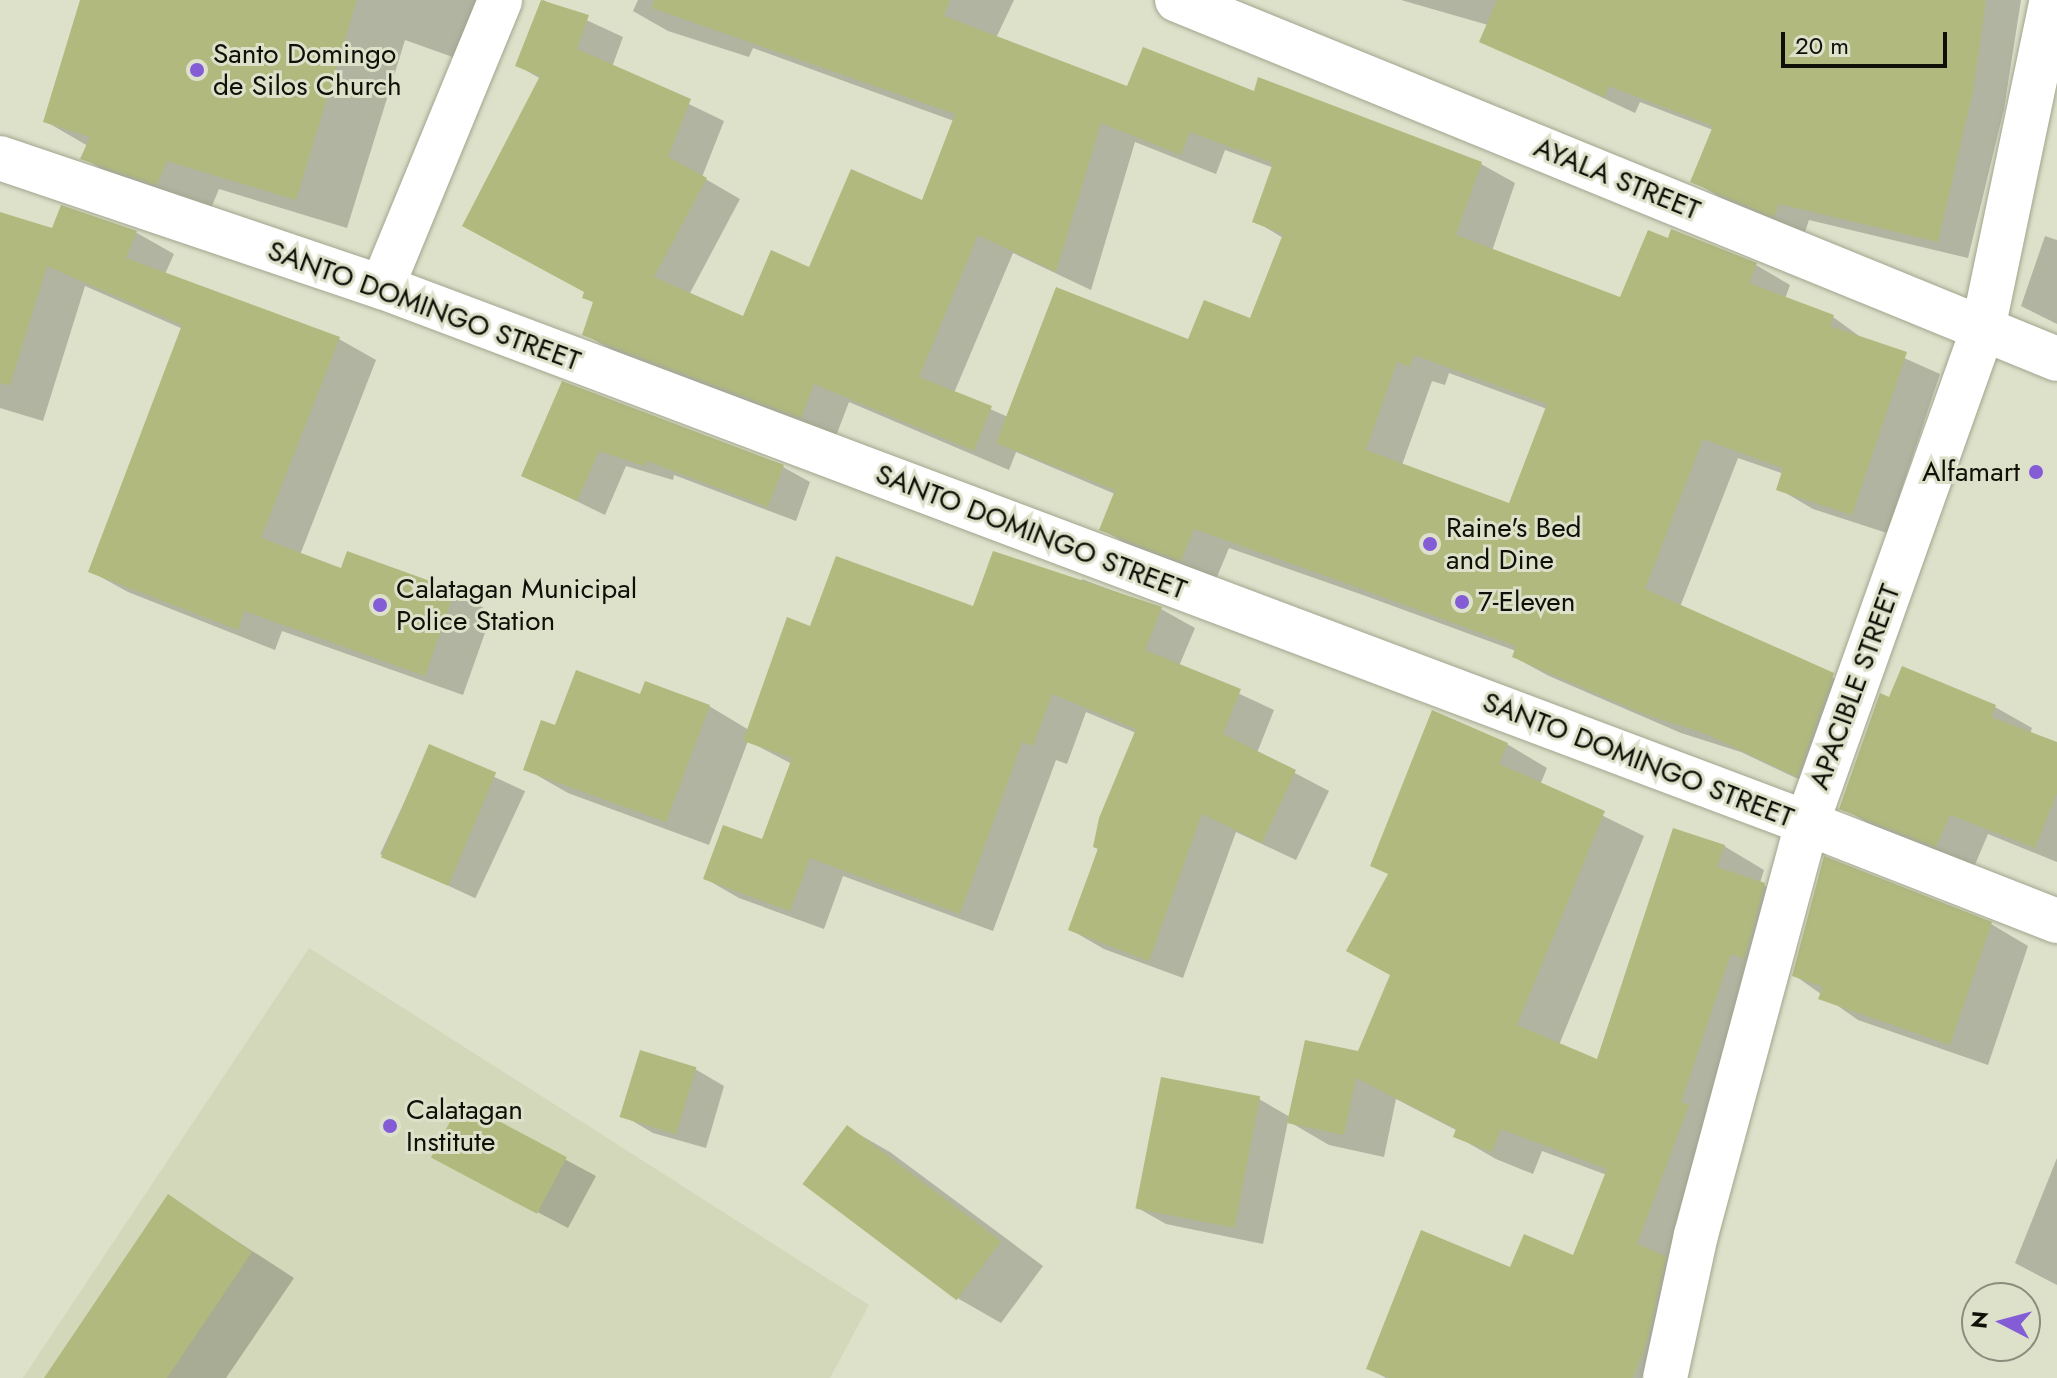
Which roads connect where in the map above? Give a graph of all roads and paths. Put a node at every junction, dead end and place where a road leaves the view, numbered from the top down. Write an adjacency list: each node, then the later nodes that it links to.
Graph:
1 (500, 0): 5 (main road)
2 (1177, 0): 6 (main road, AYALA STREET)
3 (2052, 0): 6 (main road, APACIBLE STREET)
4 (0, 158): 5 (main road, SANTO DOMINGO STREET)
5 (382, 287): 8 (main road, SANTO DOMINGO STREET)
6 (1983, 329): 7 (main road, AYALA STREET); 8 (main road, APACIBLE STREET)
7 (2057, 359)
8 (1807, 823): 9 (main road, SANTO DOMINGO STREET); 10 (main road, APACIBLE STREET)
9 (2057, 921)
10 (1665, 1378)

